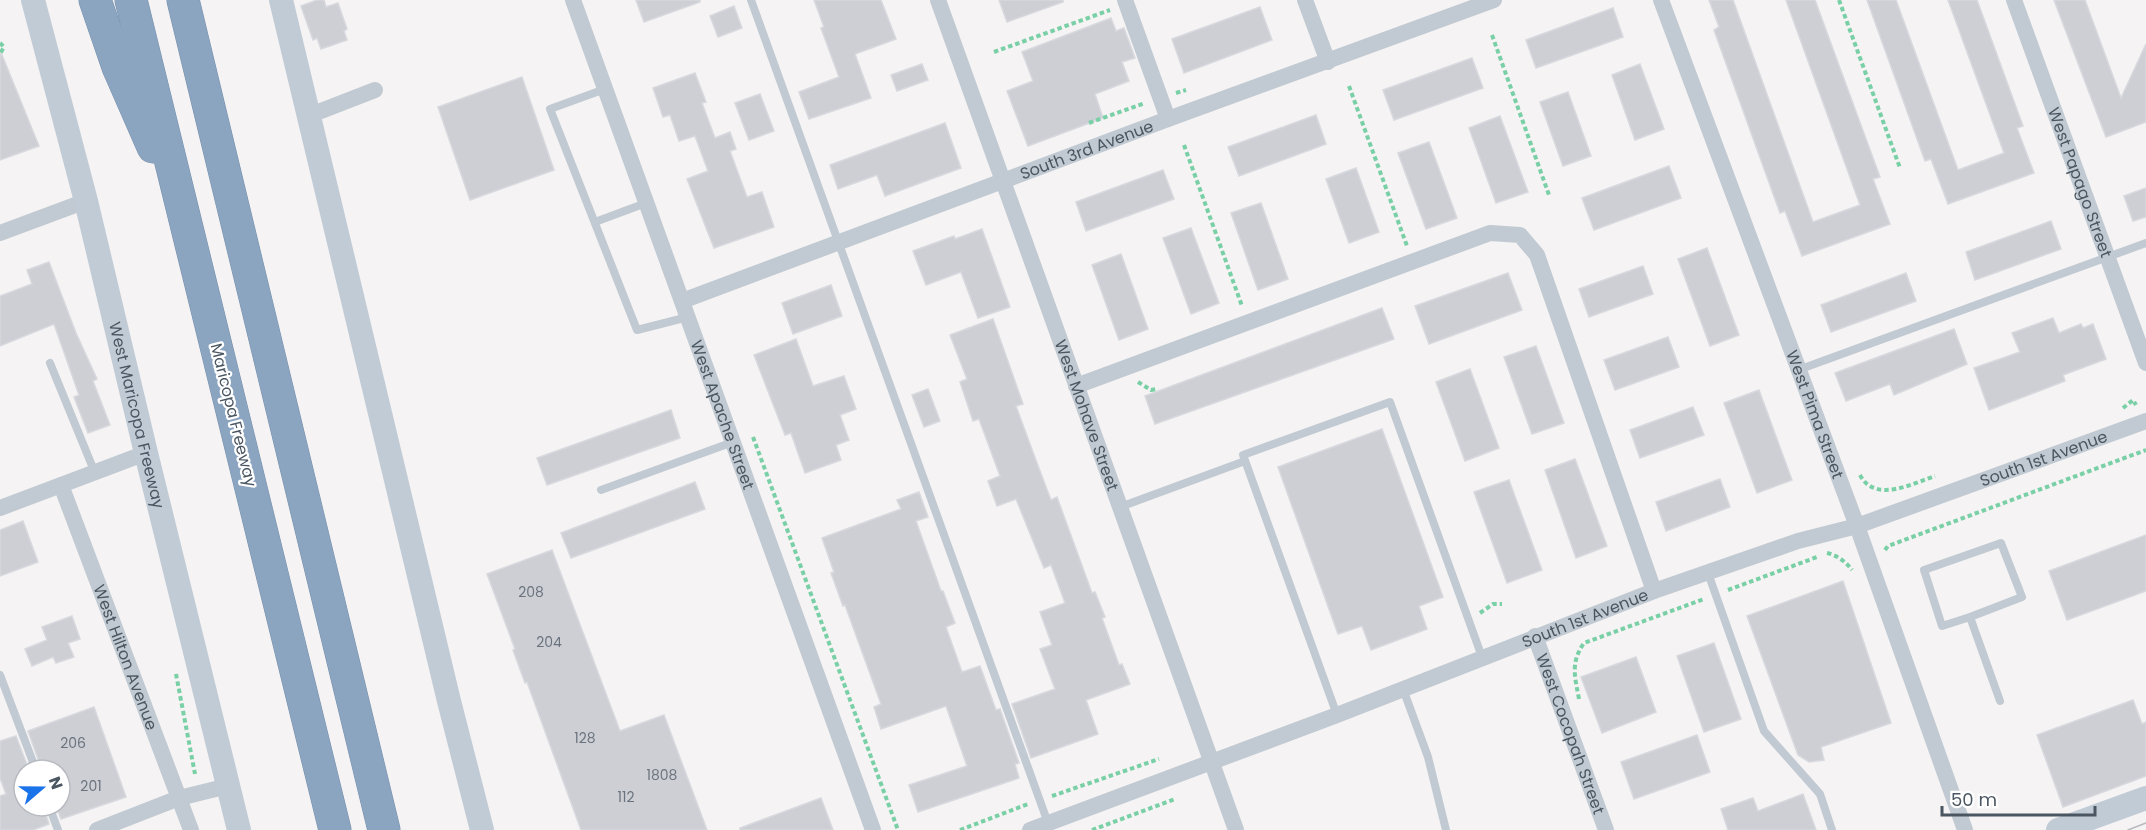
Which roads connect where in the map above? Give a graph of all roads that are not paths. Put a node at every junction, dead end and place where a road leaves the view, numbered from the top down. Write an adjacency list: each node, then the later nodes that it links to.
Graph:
1 (33, 0): 22 (main road, West Maricopa Freeway)
2 (95, 0): 25 (highway)
3 (131, 0): 25 (highway, Maricopa Freeway)
4 (183, 0): 15 (highway)
5 (203, 0): 15 (highway)
6 (281, 0): 19 (main road)
7 (573, 0): 17 (street, West Apache Street)
8 (751, 0): 27 (lane)
9 (938, 0): 21 (street, West Mohave Street)
10 (1125, 0): 20 (street)
11 (1305, 0): 16 (street)
12 (1661, 0): 34 (street, West Pima Street)
13 (2014, 0): 29 (street, West Papago Street)
14 (1487, 1): 16 (street, South 3rd Avenue)
15 (198, 56): 65 (highway)
16 (1328, 62): 20 (street, South 3rd Avenue)
17 (605, 89): 23 (street, West Apache Street); 24 (lane)
18 (375, 90): 19 (street)
19 (308, 116): 66 (main road)
20 (1168, 119): 21 (street, South 3rd Avenue)
21 (1003, 180): 27 (street, South 3rd Avenue); 35 (street, West Mohave Street)
22 (86, 201): 26 (street); 38 (main road, West Maricopa Freeway)
23 (646, 203): 24 (lane); 30 (street, West Apache Street)
24 (595, 222): 31 (lane)
25 (188, 227): 64 (highway, Maricopa Freeway)
26 (0, 233)
27 (838, 242): 30 (street, South 3rd Avenue); 60 (lane)
28 (2146, 243): 29 (lane)
29 (2108, 257): 33 (street, West Papago Street); 34 (lane)
30 (682, 301): 31 (street, West Apache Street)
31 (688, 317): 37 (street, West Apache Street)
32 (50, 363): 40 (lane)
33 (2146, 363)
34 (1798, 370): 45 (street, West Pima Street)
35 (1076, 386): 43 (street, West Mohave Street); 47 (street)
36 (2146, 421): 45 (street, South 1st Avenue)
37 (733, 442): 42 (lane); 67 (street, West Apache Street)
38 (146, 453): 40 (street); 57 (main road, West Maricopa Freeway)
39 (1245, 461): 43 (lane); 50 (lane); 54 (lane)
40 (95, 473): 41 (street)
41 (62, 485): 44 (street); 58 (street, West Hilton Avenue)
42 (601, 490)
43 (1120, 507): 56 (street, West Mohave Street)
44 (0, 508)
45 (1857, 526): 46 (street, South 1st Avenue); 73 (street, West Pima Street)
46 (1708, 573): 47 (street, South 1st Avenue); 72 (lane)
47 (1654, 591): 49 (street, South 1st Avenue)
48 (1970, 617): 48 (lane); 53 (lane)
49 (1535, 636): 50 (street, South 1st Avenue); 71 (street, West Cocopah Street)
50 (1482, 657): 52 (street, South 1st Avenue)
51 (0, 675): 55 (lane)
52 (1403, 689): 54 (street, South 1st Avenue); 70 (lane)
53 (2000, 701)
54 (1337, 715): 56 (street, South 1st Avenue)
55 (31, 758)
56 (1211, 763): 60 (street, South 1st Avenue); 69 (street, West Mohave Street)
57 (228, 786): 58 (street); 63 (main road, West Maricopa Freeway)
58 (179, 798): 61 (street); 62 (street, West Hilton Avenue)
59 (2146, 798): 74 (main road)
60 (1048, 823): 68 (street, South 1st Avenue)
61 (97, 830)
62 (191, 830)
63 (239, 830)
64 (335, 830)
65 (384, 830)
66 (482, 830)
67 (873, 830)
68 (1029, 830)
69 (1236, 830)
70 (1446, 830)
71 (1605, 830)
72 (1832, 830)
73 (1965, 830)
74 (2058, 830)

